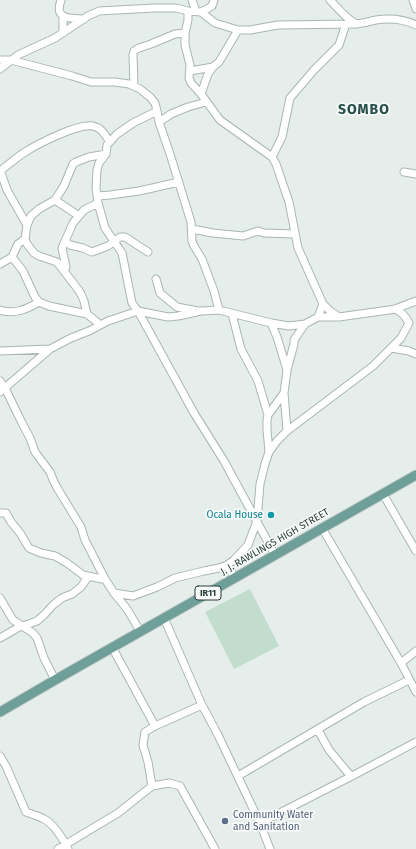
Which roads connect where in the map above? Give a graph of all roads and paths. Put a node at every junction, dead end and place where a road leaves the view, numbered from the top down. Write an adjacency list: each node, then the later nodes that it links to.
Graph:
1 (60, 0): 9 (street)
2 (192, 0): 8 (street)
3 (214, 0): 8 (street)
4 (330, 0): 12 (street)
5 (413, 0): 6 (street)
6 (416, 9)
7 (188, 11): 8 (street); 10 (street); 16 (street)
8 (198, 12): 14 (street)
9 (63, 16): 10 (street); 15 (street)
10 (84, 18): 15 (street)
11 (346, 24): 12 (street); 14 (street); 29 (street)
12 (357, 24): 13 (street)
13 (416, 25)
14 (238, 30): 19 (street)
15 (63, 33): 18 (street)
16 (184, 33): 21 (street); 22 (street)
17 (0, 60): 18 (street)
18 (11, 60): 20 (street); 22 (street)
19 (213, 67): 21 (street); 23 (street)
20 (0, 69)
21 (190, 71): 23 (street)
22 (134, 86): 25 (street)
23 (200, 94): 24 (street)
24 (206, 102): 26 (street); 29 (street)
25 (157, 111): 26 (street); 27 (street)
26 (159, 122): 33 (street)
27 (110, 142): 28 (street); 30 (street)
28 (106, 154): 34 (street); 35 (street)
29 (272, 157): 41 (street)
30 (0, 171): 36 (street)
31 (404, 172): 32 (street)
32 (416, 174)
33 (179, 182): 34 (street); 40 (street)
34 (98, 199): 38 (street); 44 (street)
35 (55, 200): 37 (street); 38 (street)
36 (20, 213): 37 (street); 39 (street)
37 (31, 216): 39 (street)
38 (79, 216): 43 (street)
39 (27, 225): 42 (street)
40 (192, 229): 41 (street); 56 (street)
41 (295, 234): 52 (street)
42 (24, 239): 46 (street); 48 (street)
43 (66, 242): 44 (street); 48 (street)
44 (114, 242): 45 (street); 57 (street)
45 (148, 252)
46 (12, 257): 47 (street); 50 (street)
47 (0, 264)
48 (64, 271): 59 (street)
49 (156, 279): 53 (street)
50 (39, 302): 55 (street); 59 (street)
51 (416, 302): 54 (street)
52 (323, 304): 62 (street); 63 (street)
53 (177, 307): 58 (street); 61 (street)
54 (395, 309): 63 (street); 67 (street)
55 (0, 310)
56 (219, 310): 58 (street); 60 (street)
57 (138, 311): 61 (street); 66 (street); 81 (street)
58 (201, 311): 61 (street)
59 (87, 314): 66 (street)
60 (232, 314): 64 (street); 75 (street)
61 (178, 316)
62 (318, 317): 63 (street); 65 (street)
63 (339, 317)
64 (271, 323): 65 (street); 71 (street)
65 (305, 324): 71 (street)
66 (100, 325): 68 (street)
67 (391, 348): 70 (street); 76 (street)
68 (50, 349): 69 (street); 73 (street)
69 (0, 351)
70 (416, 354)
71 (287, 370): 74 (street)
72 (0, 381): 73 (street)
73 (3, 390): 88 (street)
74 (284, 393): 75 (street); 76 (street)
75 (268, 415): 77 (street)
76 (287, 431): 77 (street)
77 (269, 452): 81 (street)
78 (416, 475): 79 (main road, J. J. RAWLINGS HIGH STREET / IR11)
79 (383, 494): 82 (main road, J. J. RAWLINGS HIGH STREET / IR11); 83 (street)
80 (0, 513): 86 (street)
81 (257, 521): 84 (street); 85 (street)
82 (322, 528): 84 (main road, J. J. RAWLINGS HIGH STREET / IR11); 97 (street)
83 (416, 551)
84 (275, 555): 87 (main road, J. J. RAWLINGS HIGH STREET / IR11)
85 (227, 565): 87 (street); 89 (street)
86 (88, 577): 88 (street); 92 (street)
87 (235, 578): 91 (main road, J. J. RAWLINGS HIGH STREET / IR11)
88 (105, 579): 89 (street)
89 (114, 593): 93 (street)
90 (0, 598): 92 (street)
91 (164, 618): 93 (main road, J. J. RAWLINGS HIGH STREET / IR11); 101 (street)
92 (22, 626): 94 (street); 98 (street)
93 (140, 631): 95 (main road, J. J. RAWLINGS HIGH STREET / IR11)
94 (0, 638)
95 (112, 647): 98 (main road, J. J. RAWLINGS HIGH STREET / IR11); 103 (street)
96 (416, 651): 97 (street)
97 (401, 663): 99 (street)
98 (54, 680): 102 (main road, J. J. RAWLINGS HIGH STREET / IR11)
99 (409, 680): 100 (street); 104 (street)
100 (416, 692)
101 (202, 705): 103 (street); 107 (street)
102 (0, 712)
103 (155, 726): 109 (street)
104 (318, 730): 107 (street); 108 (street)
105 (416, 742): 108 (street)
106 (0, 756): 111 (street)
107 (238, 776): 110 (street)
108 (352, 776): 110 (street)
109 (152, 786): 111 (street); 113 (street)
110 (260, 823): 114 (street)
111 (67, 846): 112 (street)
112 (58, 849)
113 (215, 849)
114 (270, 849)

